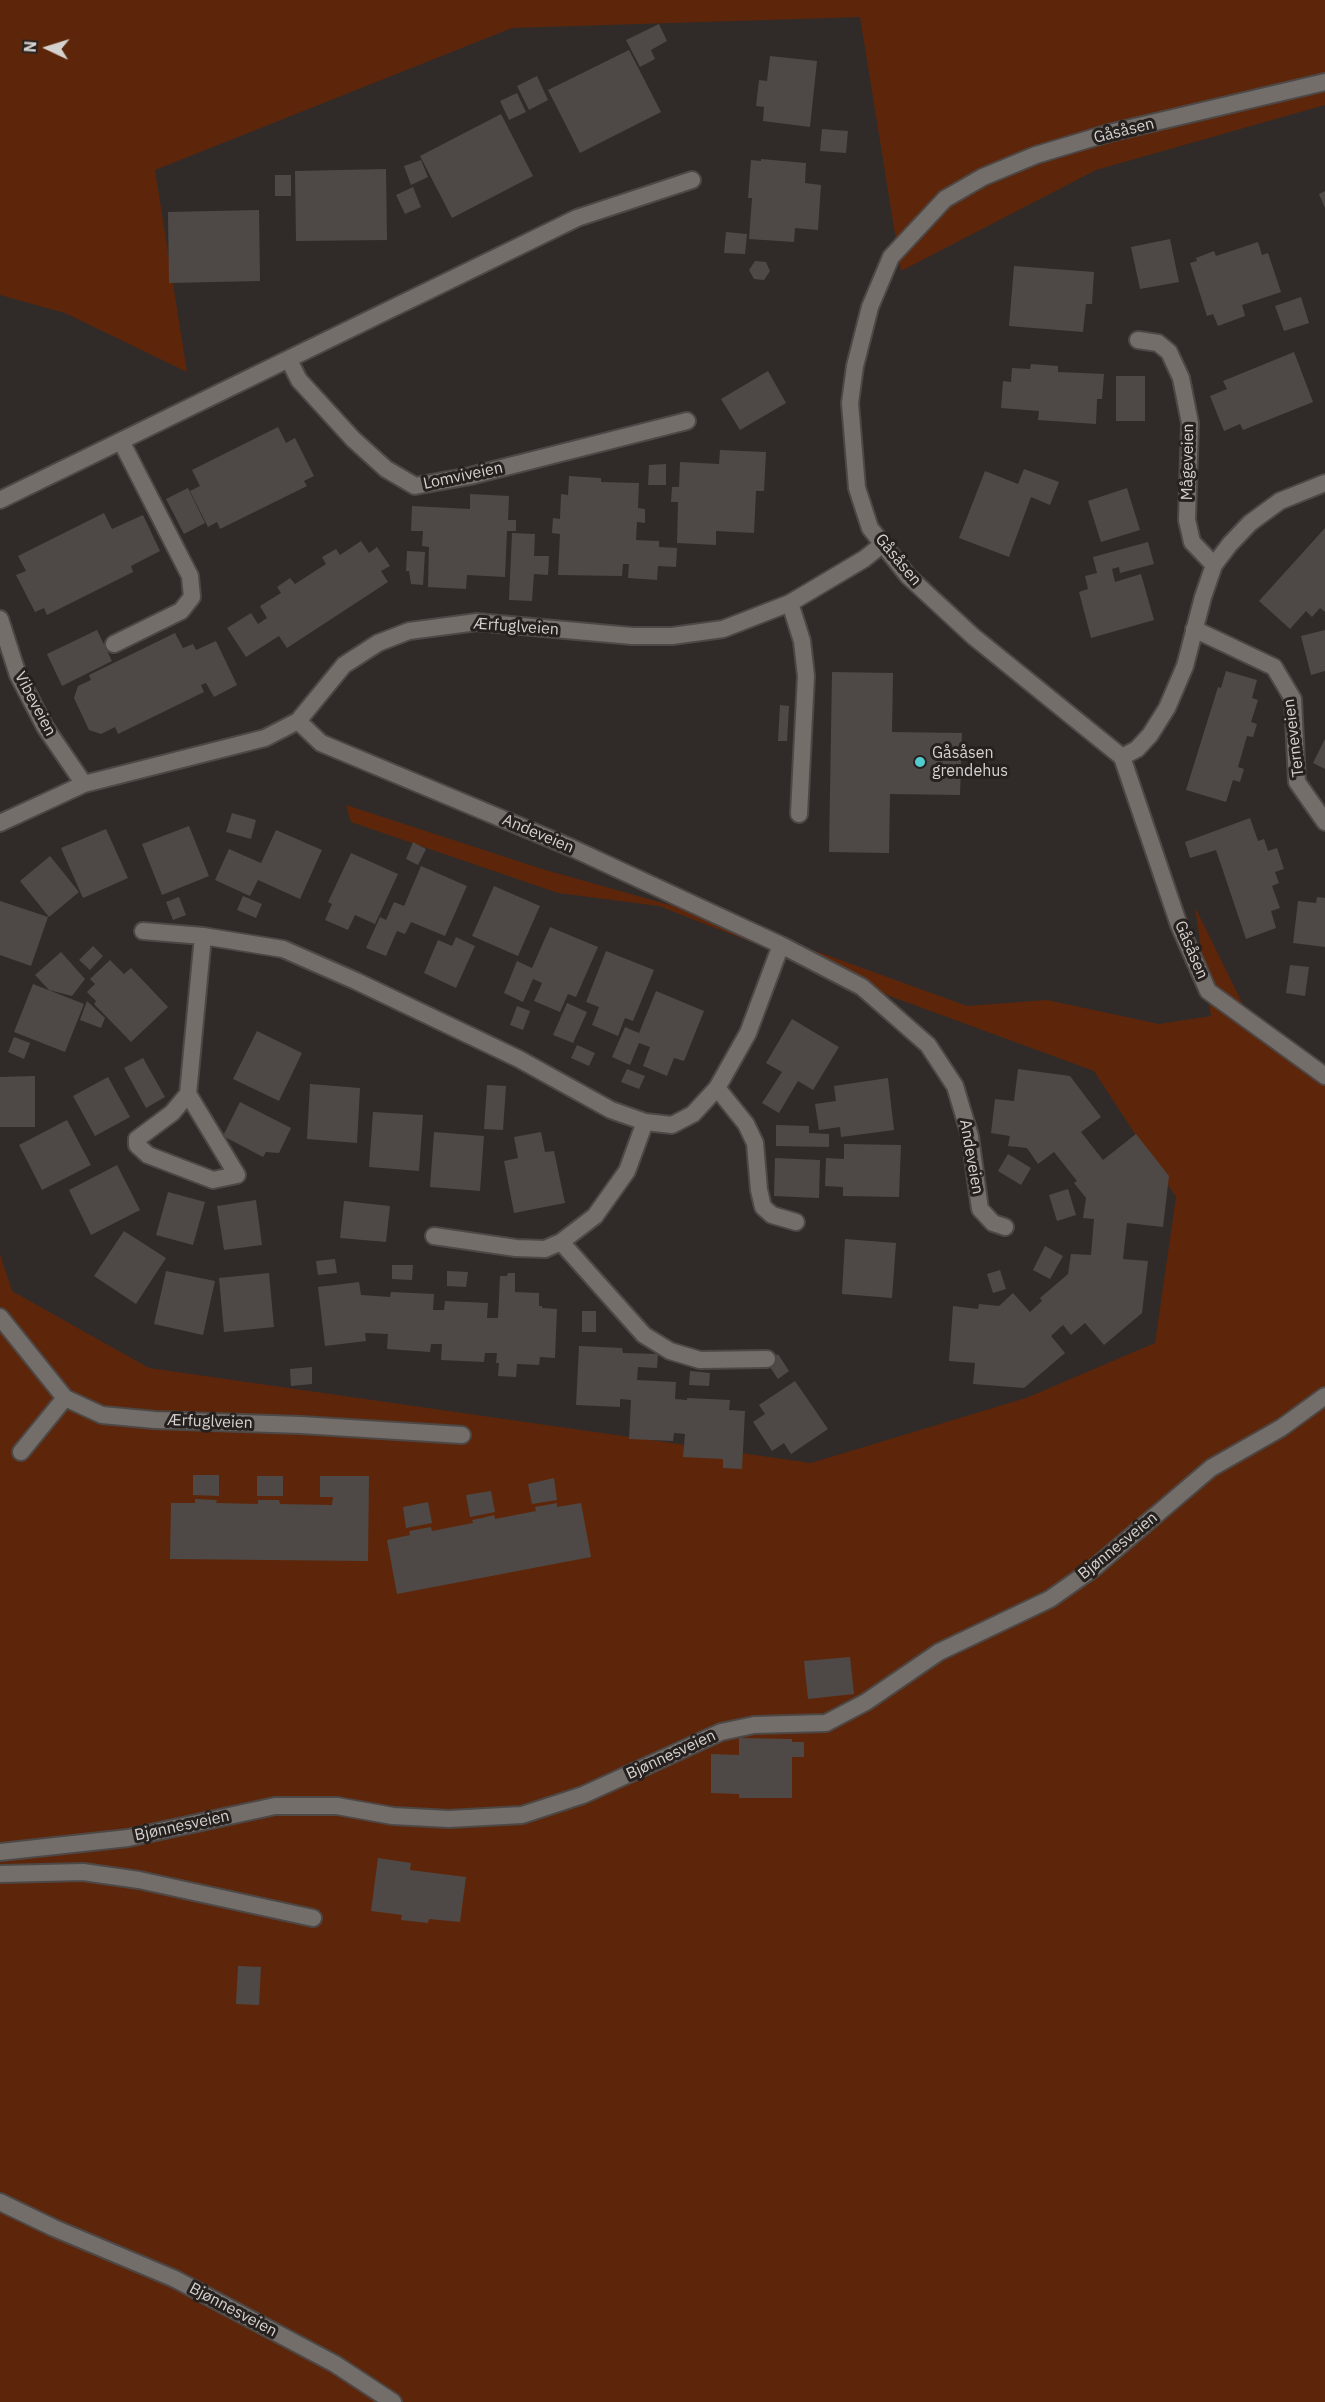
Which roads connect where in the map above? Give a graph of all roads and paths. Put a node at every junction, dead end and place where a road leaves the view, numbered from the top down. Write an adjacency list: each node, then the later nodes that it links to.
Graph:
1 (1325, 82): 9 (street, Gåsåsen)
2 (692, 180): 4 (street)
3 (1138, 340): 10 (street, Mågeveien)
4 (289, 360): 5 (street, Lomviveien); 6 (street)
5 (687, 421)
6 (121, 441): 8 (street); 14 (street)
7 (1325, 483): 10 (street)
8 (0, 500)
9 (883, 544): 11 (street, Ærfuglveien); 16 (street, Gåsåsen)
10 (1214, 565): 13 (street)
11 (789, 603): 15 (street, Ærfuglveien); 18 (street)
12 (0, 619): 17 (street, Vibeveien)
13 (1194, 629): 16 (street); 19 (street, Terneveien)
14 (114, 644)
15 (298, 722): 17 (street, Ærfuglveien); 23 (street, Andeveien)
16 (1122, 757): 24 (street, Gåsåsen)
17 (84, 784): 20 (street, Ærfuglveien)
18 (800, 814)
19 (1325, 822)
20 (0, 824)
21 (142, 931): 22 (street)
22 (203, 936): 26 (street); 27 (street)
23 (782, 945): 25 (street); 29 (street, Andeveien)
24 (1325, 1076)
25 (717, 1088): 27 (street); 28 (street)
26 (188, 1094): 26 (street)
27 (645, 1122): 31 (street)
28 (796, 1222)
29 (1005, 1227)
30 (435, 1236): 31 (street)
31 (561, 1242): 33 (street)
32 (0, 1317): 35 (street, Ærfuglveien)
33 (767, 1359)
34 (1325, 1396): 38 (street, Bjønnesveien)
35 (65, 1398): 36 (street, Ærfuglveien); 37 (street)
36 (462, 1435)
37 (21, 1452)
38 (0, 1852)
39 (0, 1874): 40 (street)
40 (313, 1918)
41 (0, 2202): 42 (street, Bjønnesveien)
42 (393, 2402)

